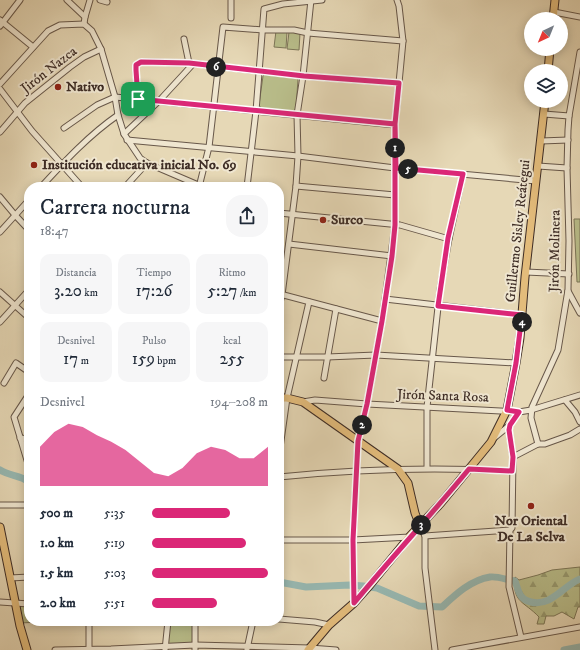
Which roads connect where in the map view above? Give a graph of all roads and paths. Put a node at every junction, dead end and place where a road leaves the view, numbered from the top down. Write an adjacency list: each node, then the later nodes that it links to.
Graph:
1 (20, 0): 16 (street)
2 (67, 0): 13 (street)
3 (90, 0): 13 (street)
4 (100, 0): 10 (street)
5 (230, 0): 15 (street)
6 (322, 0): 9 (street)
7 (397, 0): 23 (street)
8 (555, 0): 11 (main road)
9 (311, 1): 20 (street); 21 (street)
10 (107, 2)
11 (553, 12)
12 (568, 16): 14 (street)
13 (85, 17): 17 (street)
14 (580, 17)
15 (231, 18): 18 (street); 19 (street)
16 (1, 23): 24 (street)
17 (84, 24): 24 (street); 25 (street)
18 (224, 27): 19 (street); 28 (street)
19 (237, 27): 20 (street)
20 (263, 30): 21 (street); 29 (street)
21 (308, 33): 23 (street); 30 (street)
22 (184, 39): 27 (street)
23 (403, 41): 31 (street)
24 (33, 47): 32 (street)
25 (101, 49): 34 (street); 40 (street, Jirón Nazca)
26 (580, 52): 44 (street, Jirón Molinera)
27 (191, 64): 28 (street); 35 (street); 36 (street)
28 (218, 67): 29 (street); 37 (street)
29 (260, 71): 30 (street); 39 (street)
30 (304, 76): 31 (street); 43 (street)
31 (399, 83): 45 (street)
32 (0, 84)
33 (0, 89): 40 (street)
34 (115, 97): 35 (street); 42 (street); 46 (street)
35 (138, 99): 36 (street)
36 (159, 101): 37 (street); 48 (street)
37 (213, 106): 39 (street); 52 (street)
38 (544, 108): 41 (main road, Guillermo Sisley Reátegui)
39 (256, 111): 43 (street); 53 (street)
40 (18, 112): 47 (street, Jirón Nazca); 56 (street)
41 (544, 114): 44 (street); 50 (main road, Guillermo Sisley Reátegui)
42 (118, 115): 48 (street); 56 (street)
43 (297, 115): 45 (street); 54 (street)
44 (569, 116): 51 (street, Jirón Molinera)
45 (395, 124): 58 (street)
46 (64, 128)
47 (0, 132)
48 (124, 134): 49 (street)
49 (127, 140): 52 (street); 55 (street)
50 (541, 140): 51 (street); 57 (main road, Guillermo Sisley Reátegui)
51 (568, 140): 59 (street, Jirón Molinera)
52 (209, 147): 53 (street); 66 (street)
53 (251, 151): 54 (street); 67 (street)
54 (298, 156): 58 (street); 68 (street)
55 (147, 163): 64 (street); 65 (street)
56 (62, 164): 62 (street); 63 (street)
57 (538, 166): 59 (street); 61 (main road, Guillermo Sisley Reátegui)
58 (396, 168): 60 (street); 69 (street)
59 (568, 168): 82 (street, Jirón Molinera)
60 (463, 174): 61 (street); 78 (street)
61 (536, 181): 81 (main road, Guillermo Sisley Reátegui)
62 (46, 182)
63 (78, 182)
64 (130, 182)
65 (191, 182)
66 (201, 182)
67 (248, 182)
68 (296, 186): 69 (street); 74 (street)
69 (395, 195): 76 (street)
70 (0, 197): 73 (street)
71 (24, 205): 73 (street)
72 (284, 214): 74 (street)
73 (15, 215): 75 (street); 77 (street)
74 (292, 215): 76 (street); 79 (street)
75 (24, 225)
76 (395, 225): 78 (street); 80 (street)
77 (0, 232)
78 (448, 238): 91 (street)
79 (289, 244): 80 (street); 83 (street)
80 (392, 256): 88 (street)
81 (526, 272): 82 (street); 95 (main road, Guillermo Sisley Reátegui)
82 (569, 274): 84 (street, Jirón Molinera)
83 (284, 275)
84 (568, 290): 94 (street); 115 (street, Jirón Molinera)
85 (0, 292): 90 (street)
86 (24, 295): 90 (street)
87 (284, 295): 89 (street)
88 (386, 299): 91 (street); 96 (street)
89 (309, 302): 92 (street); 101 (street)
90 (15, 305): 93 (street); 97 (street)
91 (438, 306): 95 (street); 102 (street)
92 (336, 309): 96 (street); 100 (street)
93 (24, 313)
94 (580, 313)
95 (522, 315): 103 (main road, Guillermo Sisley Reátegui)
96 (382, 321): 98 (street)
97 (0, 322)
98 (376, 355): 100 (street); 102 (street); 112 (street)
99 (284, 357): 101 (street)
100 (327, 357): 101 (street); 105 (street)
101 (295, 358): 108 (street)
102 (434, 358): 103 (street); 113 (street)
103 (516, 363): 114 (main road, Guillermo Sisley Reátegui)
104 (24, 368): 106 (street)
105 (324, 378)
106 (4, 383)
107 (580, 395): 109 (street, Jirón Santa Rosa)
108 (287, 398): 111 (main road); 117 (street)
109 (565, 400): 115 (street, Jirón Santa Rosa); 118 (street)
110 (24, 402): 121 (street)
111 (303, 402): 112 (street, Jirón Santa Rosa); 123 (main road)
112 (367, 404): 113 (street, Jirón Santa Rosa); 123 (street)
113 (427, 408): 114 (street, Jirón Santa Rosa); 128 (street)
114 (507, 410): 116 (street, Jirón Santa Rosa); 124 (main road, Guillermo Sisley Reátegui)
115 (531, 410): 116 (street, Jirón Santa Rosa); 125 (street)
116 (519, 412): 119 (street)
117 (284, 416)
118 (580, 422)
119 (510, 425): 124 (street); 127 (street)
120 (580, 430): 125 (street)
121 (20, 438): 122 (street); 126 (street)
122 (24, 438)
123 (358, 441): 129 (main road); 131 (street)
124 (491, 442): 130 (main road, Guillermo Sisley Reátegui)
125 (538, 444): 127 (street)
126 (24, 451)
127 (513, 457): 132 (street)
128 (427, 468): 129 (street); 130 (street)
129 (398, 469): 131 (street); 136 (main road)
130 (469, 469): 132 (street); 136 (main road, Guillermo Sisley Reátegui)
131 (356, 470): 133 (street); 142 (street)
132 (512, 471): 138 (street)
133 (284, 477)
134 (24, 504): 135 (street)
135 (0, 505)
136 (420, 526): 139 (main road, Guillermo Sisley Reátegui); 140 (street)
137 (0, 527): 144 (main road)
138 (510, 530): 140 (street); 156 (street)
139 (410, 536): 142 (street); 147 (main road, Guillermo Sisley Reátegui)
140 (425, 536): 165 (street)
141 (284, 540): 142 (street)
142 (353, 540): 147 (street)
143 (24, 577): 144 (street)
144 (10, 578): 146 (main road)
145 (0, 602): 146 (street)
146 (16, 603): 148 (street); 161 (main road)
147 (354, 603): 154 (main road, Guillermo Sisley Reátegui)
148 (24, 604)
149 (284, 619): 154 (street)
150 (89, 626): 163 (street)
151 (167, 626): 157 (street)
152 (195, 626): 158 (street)
153 (251, 626): 159 (street)
154 (329, 626): 160 (main road, Guillermo Sisley Reátegui)
155 (580, 627): 156 (street)
156 (521, 637): 166 (street)
157 (165, 648): 158 (street); 163 (street)
158 (195, 648): 159 (street)
159 (248, 648): 160 (street)
160 (309, 649): 164 (street)
161 (27, 650)
162 (54, 650): 163 (street)
163 (89, 650)
164 (336, 650)
165 (435, 650)
166 (452, 650)

